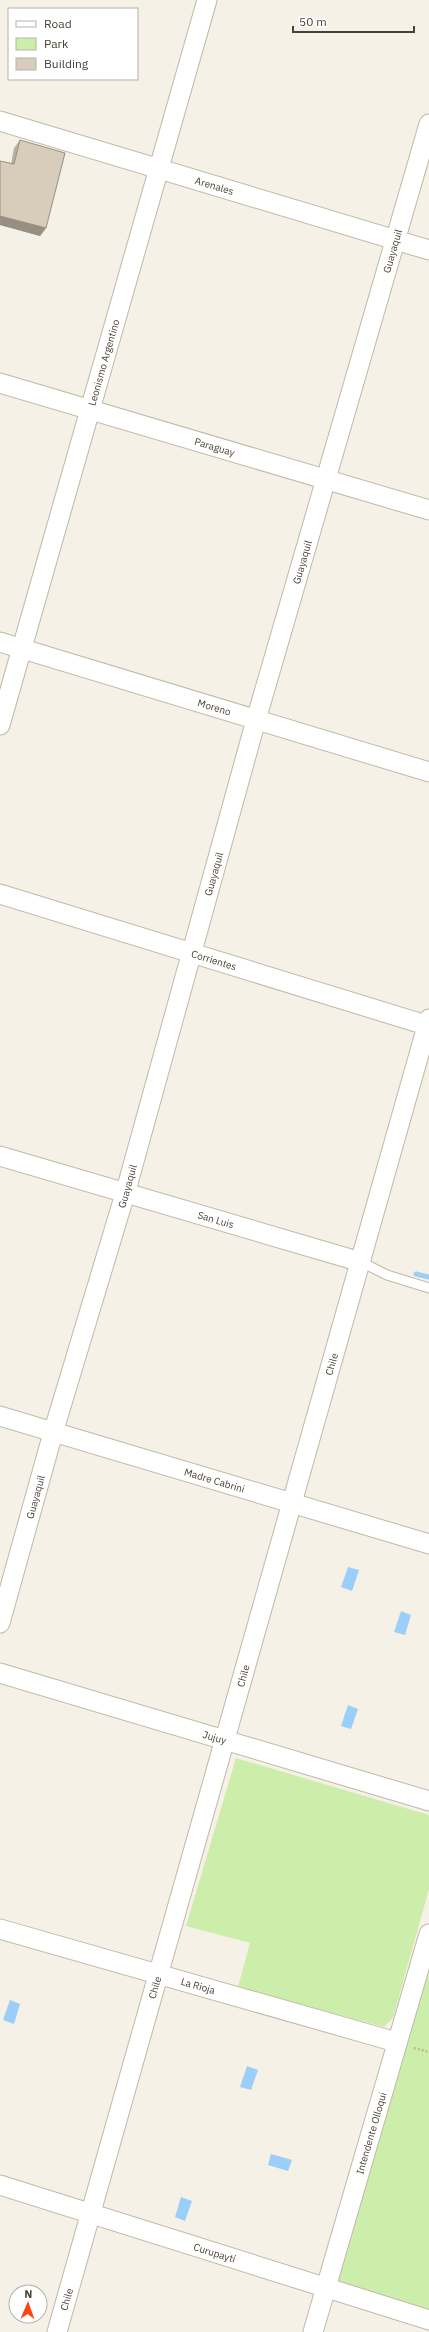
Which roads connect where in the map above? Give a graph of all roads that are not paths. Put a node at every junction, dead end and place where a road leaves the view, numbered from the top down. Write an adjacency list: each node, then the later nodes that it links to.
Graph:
1 (207, 0): 4 (street, Leonismo Argentino)
2 (0, 121): 4 (street, Arenales)
3 (429, 124): 5 (street, Guayaquil)
4 (158, 169): 5 (street, Arenales); 8 (street, Leonismo Argentino)
5 (396, 240): 6 (street, Arenales); 9 (street, Guayaquil)
6 (429, 250)
7 (0, 383): 8 (street, Paraguay)
8 (89, 410): 9 (street, Paraguay); 12 (street, Leonismo Argentino)
9 (326, 480): 10 (street, Paraguay); 13 (street, Guayaquil)
10 (429, 510)
11 (0, 642): 12 (street, Moreno)
12 (21, 648): 13 (street, Moreno); 14 (street, Leonismo Argentino)
13 (256, 720): 15 (street, Moreno); 17 (street, Guayaquil)
14 (0, 725)
15 (429, 772)
16 (0, 894): 17 (street, Corrientes)
17 (191, 953): 18 (street, Corrientes); 20 (street, Guayaquil)
18 (428, 1024): 21 (street, Chile)
19 (0, 1156): 20 (street, San Luis)
20 (125, 1194): 21 (street, San Luis); 24 (street, Guayaquil)
21 (361, 1262): 22 (lane, San Luis); 25 (street, Chile)
22 (429, 1288)
23 (0, 1416): 24 (street, Madre Cabrini)
24 (53, 1433): 25 (street, Madre Cabrini); 27 (street, Guayaquil)
25 (292, 1504): 26 (street, Madre Cabrini); 29 (street, Chile)
26 (429, 1544)
27 (0, 1623)
28 (0, 1673): 29 (street, Jujuy)
29 (226, 1741): 30 (street, Jujuy); 33 (street, Chile)
30 (429, 1800)
31 (0, 1928): 33 (street, La Rioja)
32 (429, 1934): 34 (street, Intendente Olloqui)
33 (158, 1974): 34 (street, La Rioja); 36 (street, Chile)
34 (396, 2042): 37 (street, Intendente Olloqui)
35 (0, 2186): 36 (street, Curupaytí)
36 (91, 2212): 37 (street, Curupaytí); 39 (street, Chile)
37 (326, 2287): 38 (street, Curupaytí); 40 (street, Intendente Olloqui)
38 (429, 2320)
39 (57, 2332)
40 (313, 2332)

